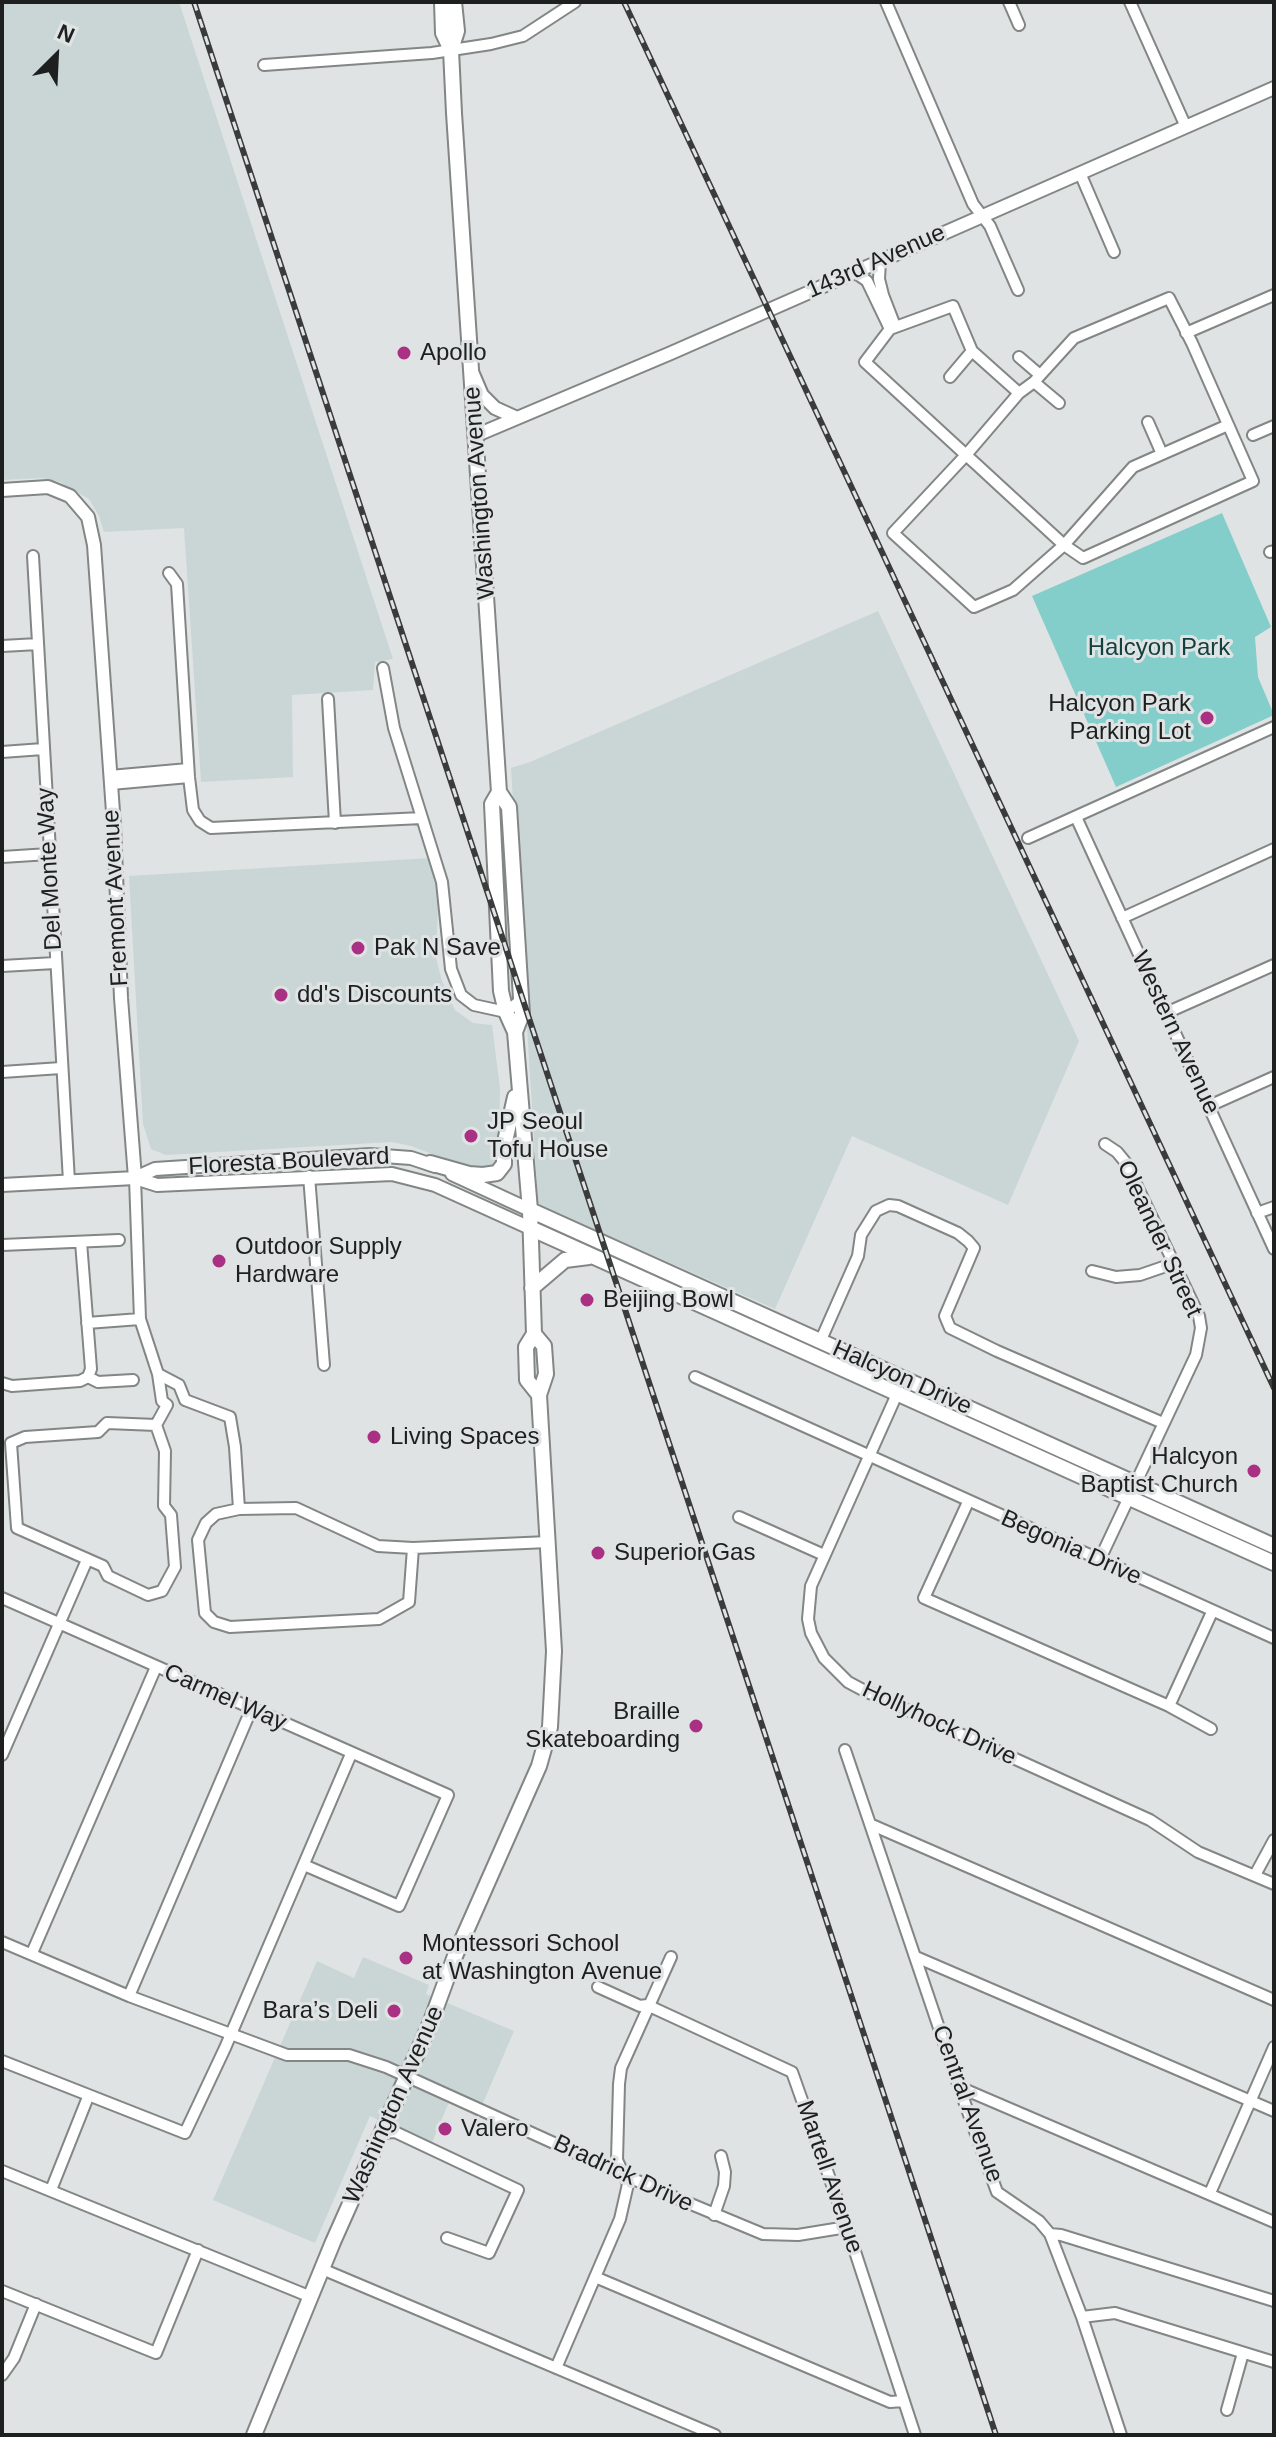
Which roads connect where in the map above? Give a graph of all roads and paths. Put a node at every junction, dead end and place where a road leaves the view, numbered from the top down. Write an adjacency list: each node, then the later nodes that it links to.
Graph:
1 (442, 2): 8 (main road, Washington Avenue)
2 (454, 2): 8 (main road, Washington Avenue)
3 (575, 2): 8 (street)
4 (886, 2): 13 (street)
5 (1009, 2): 7 (street)
6 (1130, 2): 11 (street)
7 (1019, 25)
8 (451, 50): 9 (street); 23 (main road, Washington Avenue)
9 (264, 65)
10 (1274, 88): 11 (street, 143rd Avenue)
11 (1186, 127): 12 (street, 143rd Avenue)
12 (1080, 173): 13 (street, 143rd Avenue); 14 (street)
13 (982, 215): 15 (street, 143rd Avenue); 17 (street)
14 (1114, 252)
15 (880, 261): 16 (street, 143rd Avenue); 19 (street)
16 (854, 272): 19 (street); 28 (street, 143rd Avenue)
17 (1018, 290)
18 (1274, 295): 20 (street)
19 (892, 328): 21 (street); 35 (street)
20 (1186, 333): 25 (street); 30 (street)
21 (972, 351): 24 (street); 26 (street)
22 (1019, 357): 25 (street)
23 (471, 370): 28 (street); 32 (main road, Washington Avenue)
24 (950, 377)
25 (1037, 379): 26 (street); 27 (street)
26 (1019, 393): 35 (street)
27 (1059, 403)
28 (517, 418): 32 (street, 143rd Avenue)
29 (1148, 422): 34 (street)
30 (1228, 425): 34 (street); 37 (street)
31 (1274, 426): 33 (street)
32 (477, 435): 49 (main road, Washington Avenue)
33 (1253, 435)
34 (1162, 454): 37 (street)
35 (966, 455): 37 (street); 37 (street)
36 (2, 490): 48 (street, Fremont Avenue)
37 (1064, 545)
38 (33, 556): 40 (street, Del Monte Way)
39 (169, 573): 47 (street)
40 (38, 644): 41 (street); 45 (street, Del Monte Way)
41 (2, 646)
42 (383, 668): 51 (street)
43 (328, 699): 52 (street)
44 (1274, 727): 50 (street)
45 (43, 749): 46 (street); 55 (street, Del Monte Way)
46 (2, 752)
47 (188, 773): 48 (street); 52 (street)
48 (111, 780): 73 (street, Fremont Avenue)
49 (499, 792): 61 (main road, Washington Avenue); 62 (main road, Washington Avenue)
50 (1076, 817): 53 (street); 57 (street, Western Avenue)
51 (422, 818): 52 (street); 62 (street)
52 (335, 823)
53 (1028, 838)
54 (1274, 849): 57 (street)
55 (49, 854): 56 (street); 58 (street, Del Monte Way)
56 (2, 857)
57 (1122, 918): 63 (street, Western Avenue)
58 (55, 963): 60 (street); 65 (street, Del Monte Way)
59 (1274, 965): 63 (street)
60 (2, 966)
61 (521, 1000): 62 (street); 64 (main road, Washington Avenue)
62 (506, 1012): 64 (main road, Washington Avenue)
63 (1166, 1013): 69 (street, Western Avenue)
64 (515, 1032): 68 (main road, Washington Avenue)
65 (61, 1068): 66 (street); 74 (street, Del Monte Way)
66 (2, 1072)
67 (1274, 1077): 69 (street)
68 (519, 1081): 71 (main road); 77 (main road, Washington Avenue)
69 (1209, 1106): 78 (street, Western Avenue)
70 (1105, 1144): 85 (street, Oleander Street)
71 (430, 1163): 73 (street, Floresta Boulevard); 77 (street, Floresta Boulevard)
72 (309, 1176): 73 (street, Floresta Boulevard); 79 (street, Floresta Boulevard); 91 (street)
73 (135, 1178): 74 (street, Floresta Boulevard); 88 (street, Fremont Avenue)
74 (69, 1181): 75 (street, Floresta Boulevard)
75 (2, 1185)
76 (1274, 1207): 78 (street)
77 (530, 1210): 79 (main road, Washington Avenue); 90 (main road, Halcyon Drive)
78 (1257, 1213): 83 (street, Western Avenue)
79 (530, 1228): 84 (main road, Halcyon Drive); 87 (main road, Washington Avenue)
80 (119, 1240): 81 (street)
81 (81, 1242): 82 (street); 89 (street)
82 (2, 1245)
83 (1274, 1249)
84 (593, 1257): 87 (main road); 97 (main road, Halcyon Drive)
85 (1172, 1264): 86 (street); 100 (street, Oleander Street)
86 (1092, 1271)
87 (532, 1288): 108 (main road, Washington Avenue)
88 (140, 1319): 89 (street); 92 (street, Fremont Avenue)
89 (87, 1323): 93 (street)
90 (820, 1342): 100 (street); 103 (main road, Halcyon Drive)
91 (324, 1365)
92 (158, 1374): 98 (street); 99 (street, Fremont Avenue)
93 (88, 1377): 95 (street); 96 (street)
94 (695, 1377): 102 (street, Begonia Drive)
95 (133, 1380)
96 (2, 1383)
97 (897, 1394): 102 (street, Hollyhock Drive); 104 (main road, Halcyon Drive)
98 (185, 1400): 99 (street); 106 (street)
99 (167, 1405): 101 (street)
100 (1163, 1423): 103 (street, Oleander Street)
101 (156, 1425): 114 (street); 114 (street)
102 (869, 1457): 105 (street, Begonia Drive); 112 (street, Hollyhock Drive)
103 (1136, 1483): 104 (street, Oleander Street); 109 (main road, Halcyon Drive)
104 (1129, 1498): 111 (main road, Halcyon Drive); 113 (street, Oleander Street)
105 (968, 1502): 113 (street, Begonia Drive); 121 (street)
106 (239, 1509): 110 (street); 110 (street)
107 (739, 1517): 112 (street)
108 (548, 1542): 110 (street); 143 (main road, Washington Avenue)
109 (1274, 1547): 111 (main road)
110 (413, 1548)
111 (1247, 1551): 115 (main road, Halcyon Drive)
112 (824, 1555): 130 (street, Hollyhock Drive)
113 (1100, 1559): 117 (street, Begonia Drive)
114 (87, 1560): 118 (street)
115 (1274, 1563)
116 (2, 1598): 118 (street, Carmel Way)
117 (1212, 1612): 119 (street, Begonia Drive); 121 (street)
118 (59, 1622): 120 (street, Carmel Way); 126 (street)
119 (1274, 1638)
120 (156, 1667): 122 (street, Carmel Way); 133 (street)
121 (1169, 1706): 123 (street)
122 (251, 1710): 125 (street, Carmel Way); 137 (street)
123 (1211, 1729)
124 (845, 1750): 127 (street, Central Avenue)
125 (351, 1754): 129 (street); 129 (street, Carmel Way)
126 (2, 1755)
127 (872, 1825): 135 (street, Central Avenue); 138 (street)
128 (1274, 1840): 130 (street)
129 (304, 1865): 140 (street)
130 (1255, 1875): 131 (street, Hollyhock Drive)
131 (1274, 1884)
132 (2, 1942): 133 (street, Bradrick Drive)
133 (32, 1953): 137 (street, Bradrick Drive)
134 (671, 1957): 139 (street)
135 (916, 1957): 144 (street, Central Avenue); 146 (street)
136 (598, 1987): 139 (street, Martell Avenue)
137 (129, 1996): 140 (street, Bradrick Drive)
138 (1274, 2000)
139 (647, 2005): 151 (street); 156 (street, Martell Avenue)
140 (230, 2036): 143 (street, Bradrick Drive); 145 (street)
141 (1274, 2047): 146 (street)
142 (2, 2061): 145 (street)
143 (408, 2075): 148 (main road, Washington Avenue); 151 (street, Bradrick Drive)
144 (959, 2087): 153 (street); 157 (street, Central Avenue)
145 (88, 2097): 152 (street)
146 (1250, 2101): 147 (street); 153 (street)
147 (1274, 2111)
148 (381, 2133): 158 (street); 160 (main road, Washington Avenue)
149 (721, 2156): 154 (street)
150 (2, 2171): 152 (street)
151 (621, 2173): 154 (street, Bradrick Drive); 161 (street)
152 (51, 2190): 159 (street)
153 (1210, 2193): 155 (street)
154 (714, 2215): 156 (street, Bradrick Drive)
155 (1274, 2222)
156 (847, 2227): 171 (street, Martell Avenue)
157 (1050, 2234): 164 (street); 166 (street, Central Avenue)
158 (447, 2238)
159 (198, 2250): 163 (street); 165 (street)
160 (322, 2269): 163 (main road, Washington Avenue); 169 (street)
161 (595, 2277): 169 (street); 171 (street)
162 (2, 2291): 165 (street)
163 (311, 2297): 173 (main road, Washington Avenue)
164 (1274, 2301)
165 (36, 2304): 170 (street)
166 (1082, 2317): 167 (street); 176 (street, Central Avenue)
167 (1243, 2353): 168 (street); 172 (street)
168 (1274, 2362)
169 (556, 2368): 174 (street)
170 (2, 2375)
171 (904, 2401): 175 (street, Martell Avenue)
172 (1227, 2410)
173 (254, 2435)
174 (715, 2435)
175 (915, 2435)
176 (1121, 2435)

